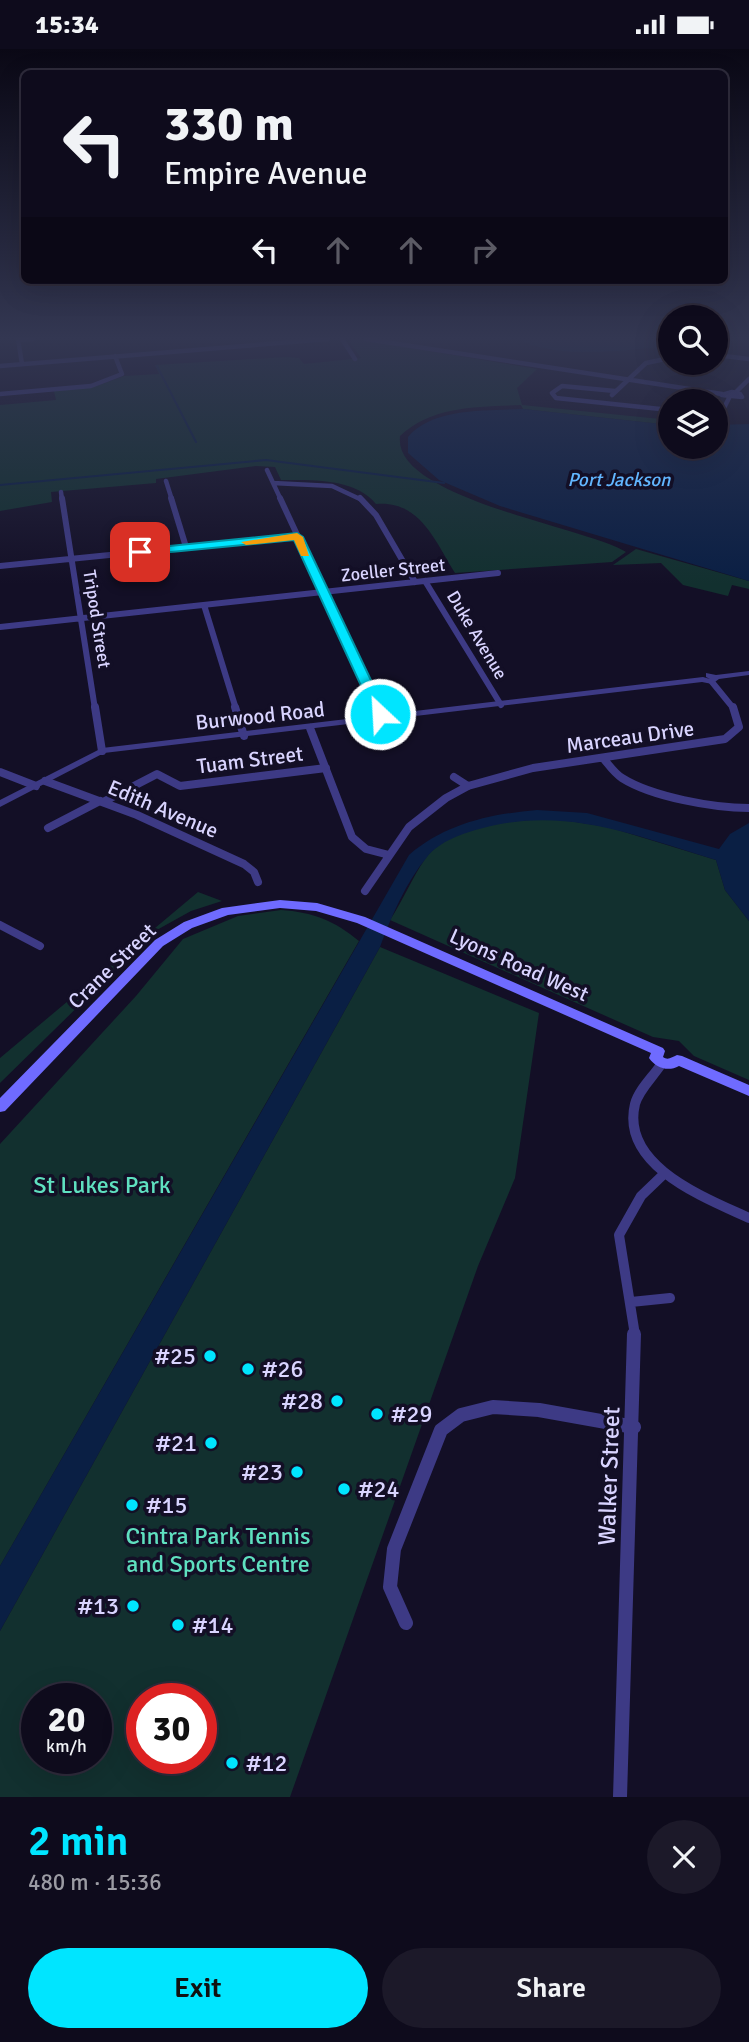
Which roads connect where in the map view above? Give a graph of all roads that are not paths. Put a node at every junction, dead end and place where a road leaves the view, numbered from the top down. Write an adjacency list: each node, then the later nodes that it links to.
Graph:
1 (267, 470): 3 (street)
2 (166, 481): 6 (street)
3 (273, 483): 5 (street); 11 (street)
4 (61, 492): 7 (street, Tripod Street)
5 (297, 537): 6 (street); 12 (street)
6 (186, 548): 7 (street)
7 (71, 559): 8 (street); 14 (street, Tripod Street)
8 (0, 566)
9 (498, 573): 10 (street, Zoeller Street)
10 (425, 581): 11 (street, Zoeller Street); 18 (street, Duke Avenue)
11 (415, 582): 12 (street, Zoeller Street)
12 (323, 592): 13 (street, Zoeller Street); 19 (street)
13 (204, 605): 14 (street, Zoeller Street); 21 (street)
14 (80, 619): 15 (street, Zoeller Street); 22 (street, Tripod Street)
15 (0, 627)
16 (749, 673): 17 (street)
17 (714, 680): 18 (street, Burwood Road); 23 (street, Marceau Drive)
18 (501, 705): 19 (street, Burwood Road)
19 (383, 720): 20 (street, Burwood Road)
20 (310, 728): 21 (street, Burwood Road); 24 (street)
21 (244, 736): 22 (street, Burwood Road)
22 (103, 751): 27 (street, Burwood Road)
23 (604, 758): 28 (street, Marceau Drive); 31 (street)
24 (326, 768): 29 (street, Tuam Street); 33 (street)
25 (0, 772): 27 (street, Edith Avenue)
26 (454, 777): 28 (street)
27 (40, 783): 29 (street, Edith Avenue); 30 (street, Burwood Road)
28 (468, 786): 33 (street, Marceau Drive)
29 (102, 801): 32 (street, Tuam Street); 34 (street, Edith Avenue)
30 (0, 804)
31 (749, 809)
32 (48, 828)
33 (389, 856): 35 (street, Marceau Drive)
34 (258, 882)
35 (365, 891)
36 (361, 920): 39 (main road, Lyons Road West); 41 (main road, Crane Street)
37 (0, 925): 38 (street)
38 (40, 946)
39 (660, 1057): 40 (main road); 42 (street)
40 (749, 1091)
41 (0, 1107)
42 (665, 1174): 43 (street); 45 (street, Walker Street)
43 (749, 1217)
44 (670, 1298): 45 (street)
45 (631, 1302): 46 (street, Walker Street)
46 (634, 1427): 47 (street); 48 (street, Walker Street)
47 (406, 1623)
48 (620, 1797)

